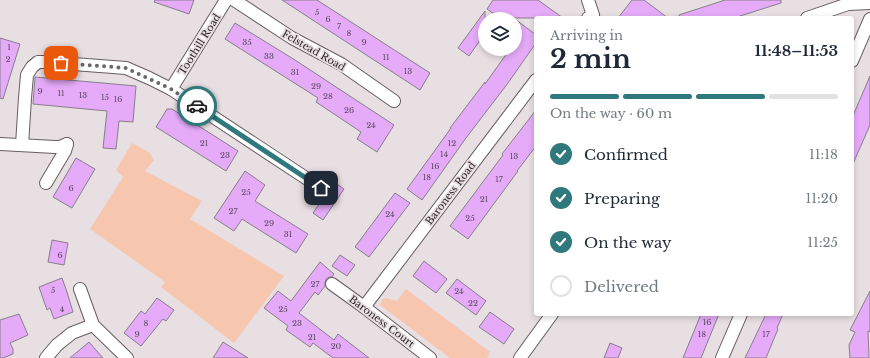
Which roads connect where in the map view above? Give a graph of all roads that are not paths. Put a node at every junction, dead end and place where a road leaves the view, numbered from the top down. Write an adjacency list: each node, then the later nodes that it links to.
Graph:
1 (226, 0): 10 (street, Toothill Road)
2 (234, 0): 11 (street, Felstead Road)
3 (588, 0): 5 (street)
4 (870, 3): 6 (street)
5 (592, 16)
6 (813, 16)
7 (870, 19): 8 (street)
8 (854, 56)
9 (534, 83): 18 (street, Baroness Road)
10 (171, 89): 13 (street); 15 (street)
11 (394, 101)
12 (0, 144): 13 (street)
13 (22, 145): 14 (street)
14 (46, 183)
15 (321, 188)
16 (332, 284): 18 (street, Baroness Court)
17 (80, 288): 21 (street)
18 (364, 307): 24 (street, Baroness Court)
19 (551, 316): 25 (street)
20 (740, 316): 26 (street)
21 (93, 325): 22 (street); 23 (street)
22 (46, 358)
23 (126, 358)
24 (430, 358)
25 (520, 358)
26 (722, 358)

